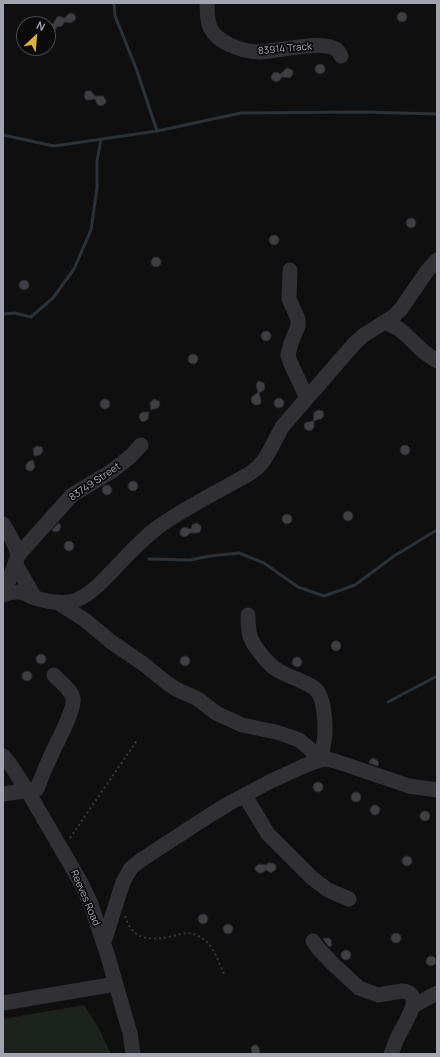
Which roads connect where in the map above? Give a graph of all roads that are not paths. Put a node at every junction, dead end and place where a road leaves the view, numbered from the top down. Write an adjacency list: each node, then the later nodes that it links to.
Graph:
1 (207, 3): 2 (street, 83914 Track)
2 (341, 56)
3 (437, 260): 5 (street)
4 (290, 270): 7 (street)
5 (385, 322): 6 (street); 7 (street)
6 (437, 361)
7 (307, 398): 14 (street)
8 (141, 445): 10 (street, 83749 Street)
9 (3, 524): 10 (street)
10 (16, 559): 11 (street, 83749 Street); 13 (street)
11 (3, 590)
12 (3, 595): 13 (street)
13 (35, 598): 14 (street)
14 (57, 602): 18 (street)
15 (248, 615): 18 (street)
16 (54, 675): 19 (street)
17 (3, 756): 19 (street, Reeves Road)
18 (320, 760): 20 (street); 22 (street)
19 (32, 790): 21 (street); 25 (street, Reeves Road)
20 (437, 790)
21 (3, 794)
22 (245, 796): 23 (street); 24 (street)
23 (349, 899)
24 (118, 900): 25 (street); 27 (street)
25 (91, 904): 27 (street, Reeves Road)
26 (313, 941): 31 (street)
27 (104, 942): 28 (street, Reeves Road)
28 (116, 984): 30 (street); 32 (street, Reeves Road)
29 (437, 993): 31 (street)
30 (3, 1003)
31 (413, 1006): 33 (street)
32 (133, 1054)
33 (391, 1054)

